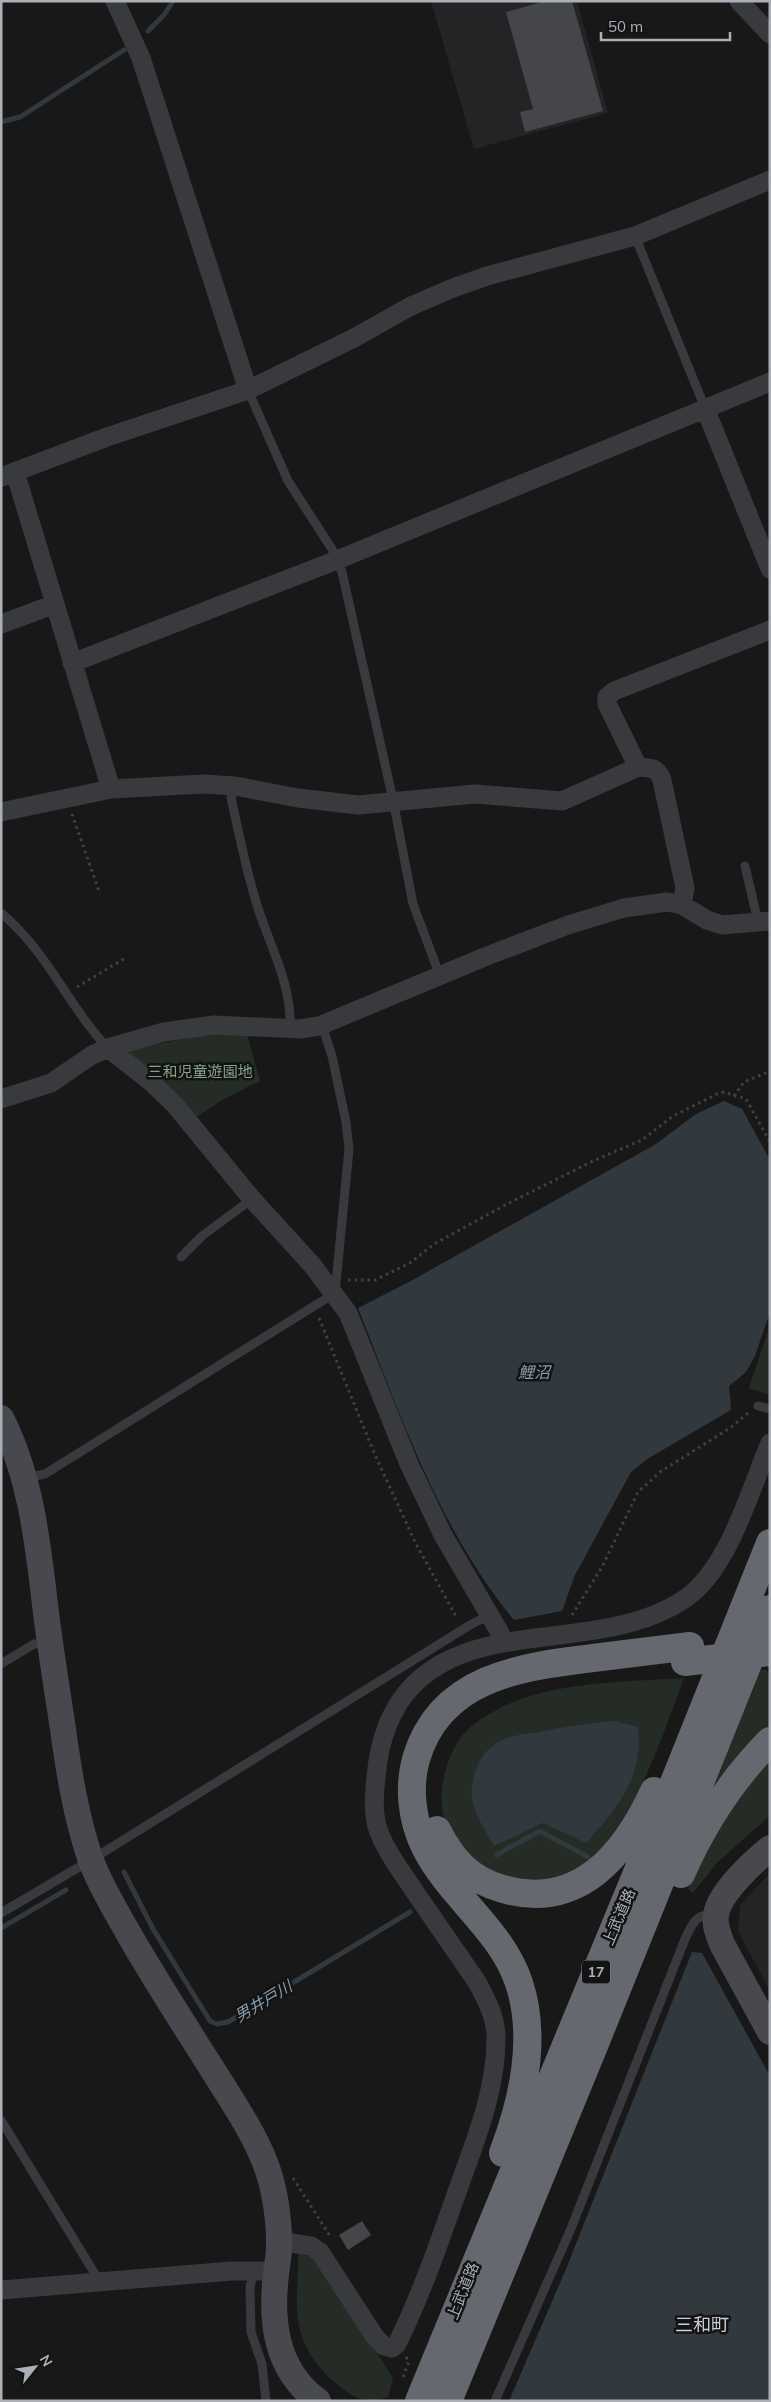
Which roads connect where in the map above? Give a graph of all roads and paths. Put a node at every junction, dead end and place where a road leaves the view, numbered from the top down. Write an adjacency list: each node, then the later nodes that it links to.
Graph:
1 (115, 1): 7 (street)
2 (739, 1): 3 (street)
3 (770, 34)
4 (770, 180): 5 (street)
5 (635, 236): 7 (street); 8 (lane)
6 (770, 382): 8 (street)
7 (248, 390): 9 (street); 10 (lane)
8 (705, 408): 10 (street); 11 (street)
9 (8, 474): 12 (street)
10 (337, 560): 15 (street); 20 (lane)
11 (770, 570)
12 (55, 604): 13 (street); 15 (street)
13 (1, 624)
14 (770, 630): 16 (street)
15 (72, 663): 18 (street)
16 (638, 767): 20 (street); 24 (street)
17 (235, 786): 18 (street); 20 (street); 31 (lane)
18 (111, 789): 19 (street)
19 (66, 798): 21 (street); 23 (path)
20 (393, 800): 28 (lane)
21 (1, 812)
22 (745, 866): 26 (lane)
23 (100, 894)
24 (682, 905): 26 (street); 28 (street)
25 (1, 913): 29 (lane)
26 (762, 922)
27 (127, 957): 29 (path)
28 (440, 976): 30 (street)
29 (68, 993): 32 (lane)
30 (322, 1025): 31 (street); 39 (lane)
31 (290, 1029): 32 (street)
32 (108, 1048): 35 (street); 37 (street)
33 (770, 1071): 34 (path)
34 (734, 1096): 36 (path); 39 (path)
35 (1, 1099)
36 (770, 1142)
37 (252, 1199): 38 (lane); 39 (street)
38 (181, 1257)
39 (336, 1286): 40 (lane); 48 (street)
40 (313, 1308): 45 (lane); 49 (path)
41 (758, 1406): 42 (lane); 50 (path)
42 (770, 1409)
43 (1, 1418): 45 (street)
44 (770, 1443): 50 (street)
45 (25, 1478): 52 (street)
46 (767, 1549): 55 (highway); 69 (highway, 上武道路 / 17)
47 (770, 1609): 63 (highway, 上武道路 / 17)
48 (490, 1615): 49 (lane); 53 (street)
49 (464, 1630): 59 (lane)
50 (559, 1634): 53 (street)
51 (770, 1636): 55 (highway)
52 (50, 1642): 56 (lane); 59 (street)
53 (503, 1643): 65 (street)
54 (770, 1652): 55 (highway, bridge)
55 (688, 1654): 69 (highway)
56 (1, 1664)
57 (770, 1741): 63 (highway)
58 (770, 1848): 61 (street)
59 (91, 1860): 60 (lane); 65 (street)
60 (1, 1913)
61 (716, 1915): 62 (street); 76 (lane)
62 (770, 2032)
63 (594, 2046): 75 (highway, 上武道路 / 17)
64 (1, 2120): 67 (lane)
65 (278, 2241): 66 (street)
66 (265, 2271): 67 (street); 72 (lane); 73 (street)
67 (97, 2282): 68 (street)
68 (1, 2290)
69 (454, 2314): 74 (highway, 上武道路 / 17)
70 (402, 2352): 71 (path)
71 (402, 2380)
72 (266, 2401)
73 (318, 2401)
74 (418, 2401)
75 (448, 2401)
76 (495, 2401)

